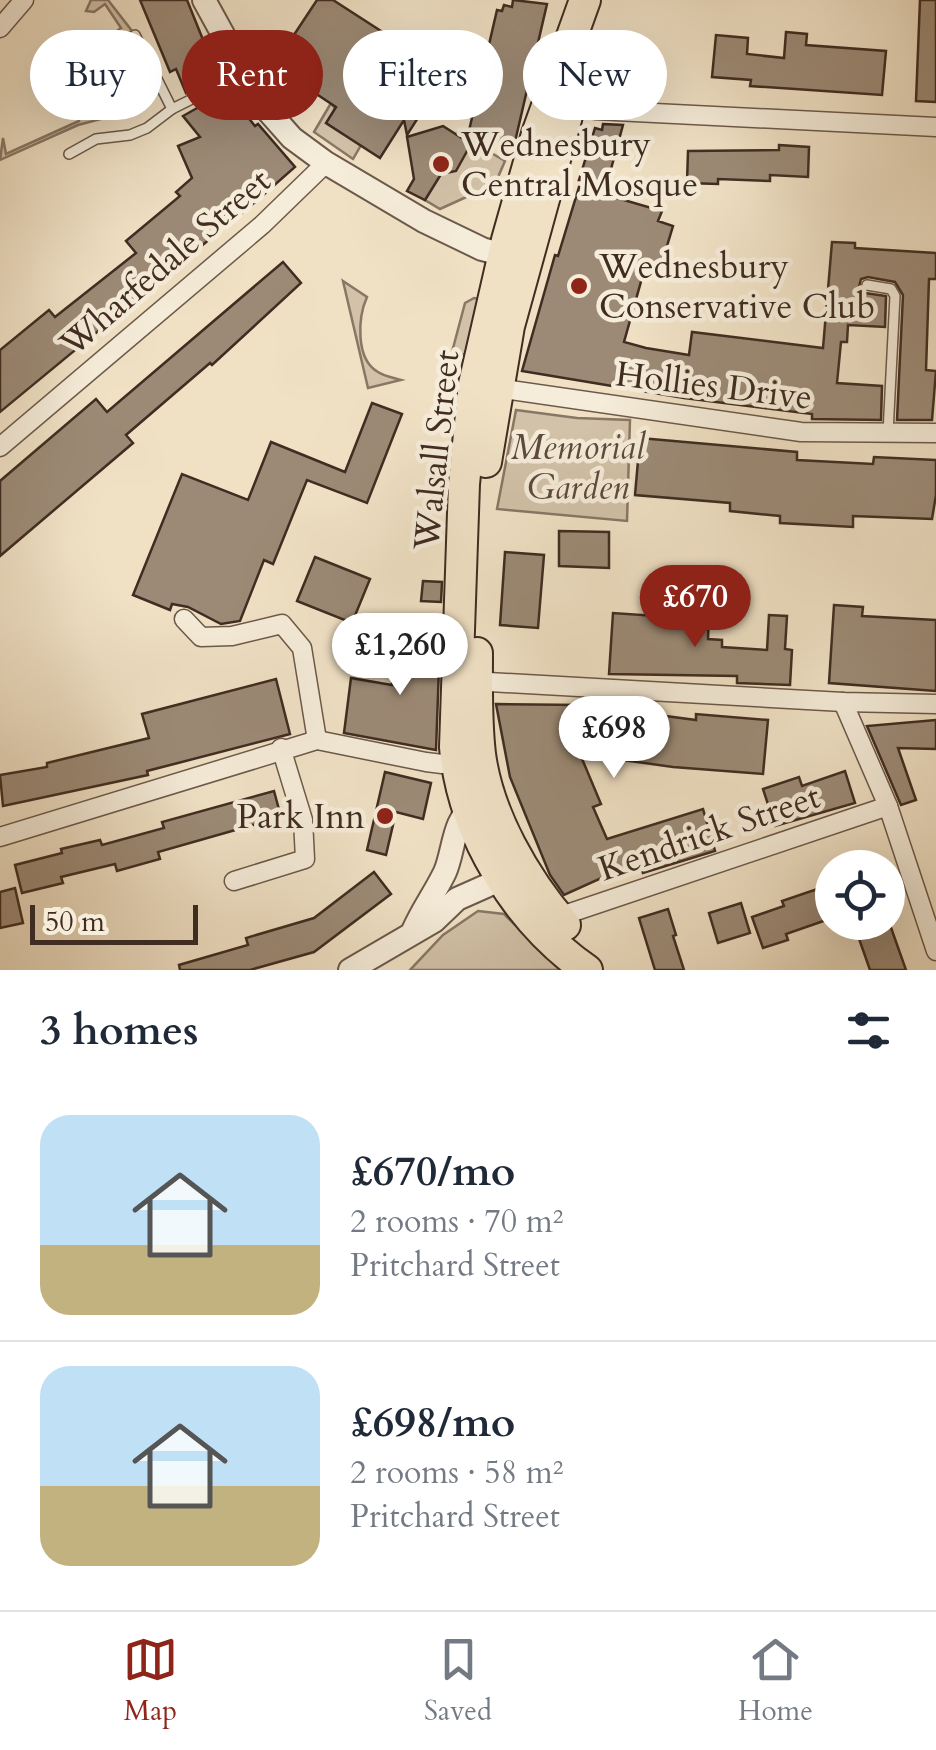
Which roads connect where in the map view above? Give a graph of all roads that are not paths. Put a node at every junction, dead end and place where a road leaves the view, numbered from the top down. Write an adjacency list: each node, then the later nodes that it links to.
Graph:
1 (24, 0): 5 (street)
2 (204, 0): 6 (street)
3 (585, 0): 7 (highway)
4 (600, 0): 8 (highway)
5 (0, 28)
6 (219, 30)
7 (578, 30)
8 (588, 30)
9 (162, 90): 11 (lane)
10 (182, 105): 11 (lane)
11 (172, 110): 16 (lane)
12 (667, 111): 15 (street)
13 (273, 120): 17 (street)
14 (555, 120): 18 (highway, Walsall Street)
15 (936, 128)
16 (69, 154)
17 (326, 163): 18 (street); 23 (street, Wharfedale Street)
18 (516, 255): 20 (highway, Walsall Street)
19 (867, 285): 21 (lane)
20 (485, 386): 21 (street, Hollies Drive); 25 (highway, Walsall Street); 25 (highway, Walsall Street)
21 (888, 433): 22 (street, Hollies Drive)
22 (936, 433)
23 (0, 447)
24 (184, 619): 28 (street)
25 (466, 681): 26 (street); 30 (highway, Walsall Street)
26 (843, 702): 27 (street); 32 (street)
27 (936, 704)
28 (317, 740): 29 (street); 30 (street)
29 (281, 748): 33 (street); 35 (street)
30 (468, 759): 31 (highway, Walsall Street)
31 (480, 804): 34 (highway, Walsall Street); 38 (street)
32 (888, 806): 36 (street); 37 (street, Kendrick Street)
33 (0, 837)
34 (508, 866): 37 (highway, Walsall Street); 38 (street)
35 (234, 881)
36 (928, 903): 39 (street)
37 (553, 929): 41 (highway, Walsall Street); 42 (highway, Walsall Street)
38 (413, 931): 40 (street)
39 (936, 951)
40 (360, 967)
41 (588, 970)
42 (600, 970)

